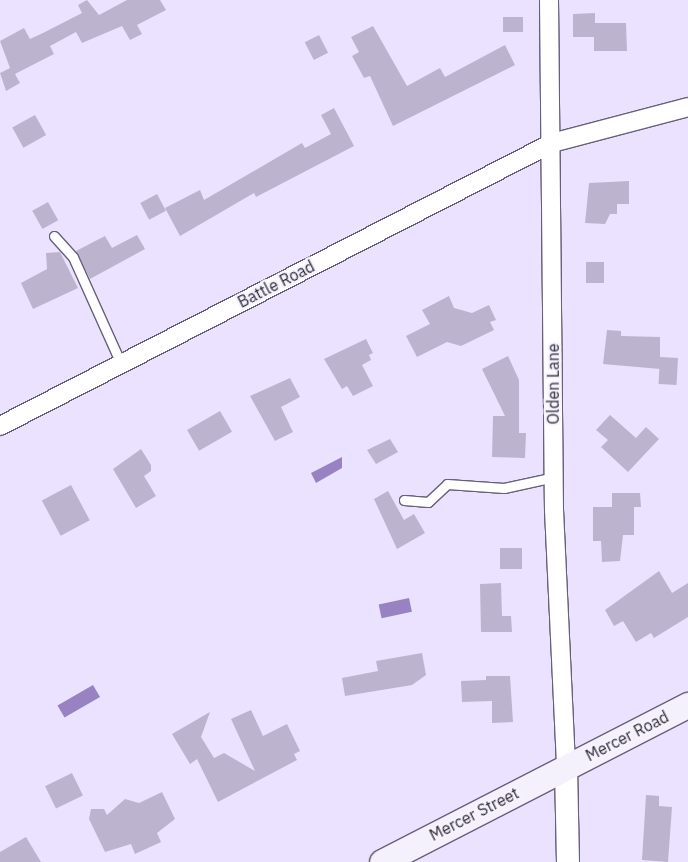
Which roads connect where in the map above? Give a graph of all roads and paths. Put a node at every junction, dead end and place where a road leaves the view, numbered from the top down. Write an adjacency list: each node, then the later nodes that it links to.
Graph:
1 (549, 0): 3 (street, Olden Lane)
2 (688, 107): 3 (street, Battle Road)
3 (552, 143): 5 (street, Battle Road); 7 (street, Olden Lane)
4 (54, 236): 5 (lane)
5 (121, 364): 6 (street, Battle Road)
6 (0, 426)
7 (554, 477): 8 (lane); 10 (street, Olden Lane)
8 (404, 500)
9 (688, 705): 10 (main road, Mercer Road)
10 (566, 767): 11 (main road, Mercer Street); 12 (street)
11 (382, 862)
12 (568, 862)

